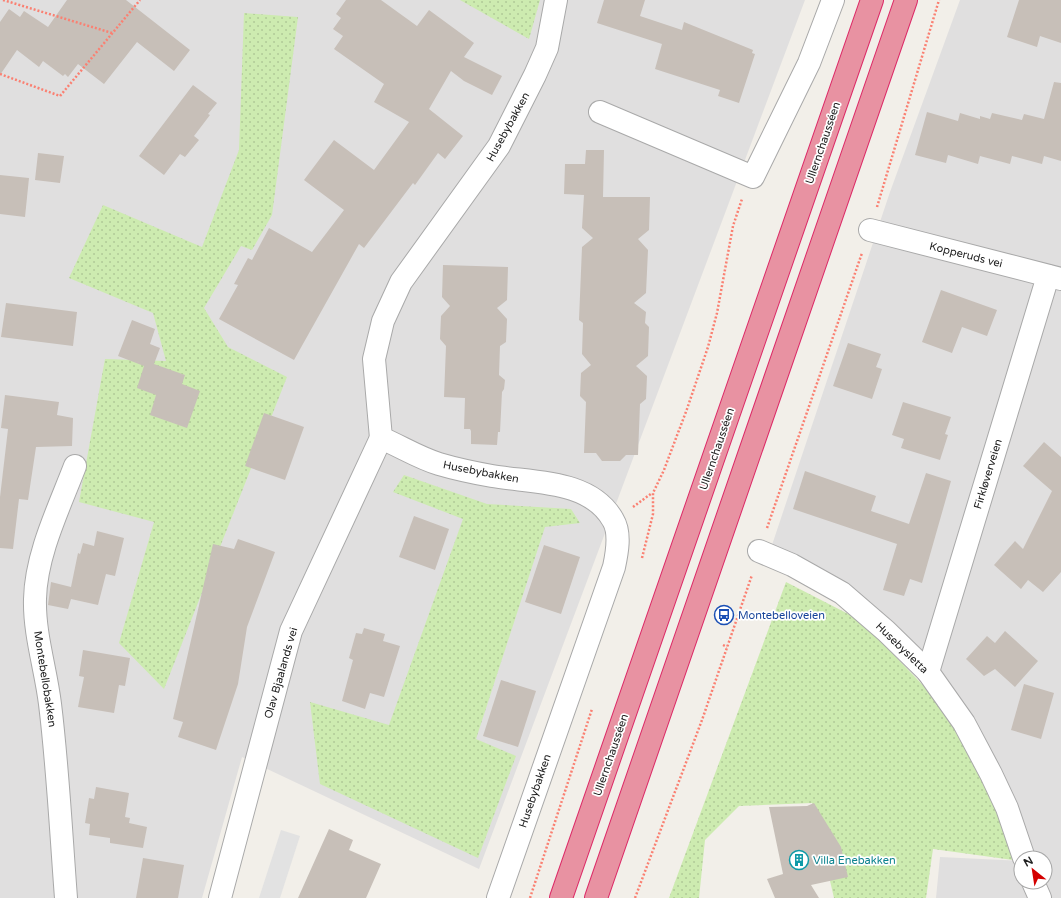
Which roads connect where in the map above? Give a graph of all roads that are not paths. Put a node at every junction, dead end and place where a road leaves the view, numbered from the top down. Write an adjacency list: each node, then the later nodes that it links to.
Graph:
1 (556, 0): 8 (street, Husebybakken)
2 (833, 0): 5 (street)
3 (872, 0): 16 (highway, Ullernchausséen)
4 (906, 0): 17 (highway)
5 (600, 112)
6 (870, 230): 7 (street, Kopperuds vei)
7 (1055, 278): 11 (street, Firkløverveien)
8 (381, 438): 14 (street, Olav Bjaalands vei); 15 (street, Husebybakken)
9 (75, 466): 13 (street, Montebellobakken)
10 (759, 551): 11 (street, Husebysletta)
11 (928, 672): 12 (street, Husebysletta)
12 (1021, 850)
13 (66, 898)
14 (220, 898)
15 (498, 898)
16 (561, 898)
17 (596, 898)

